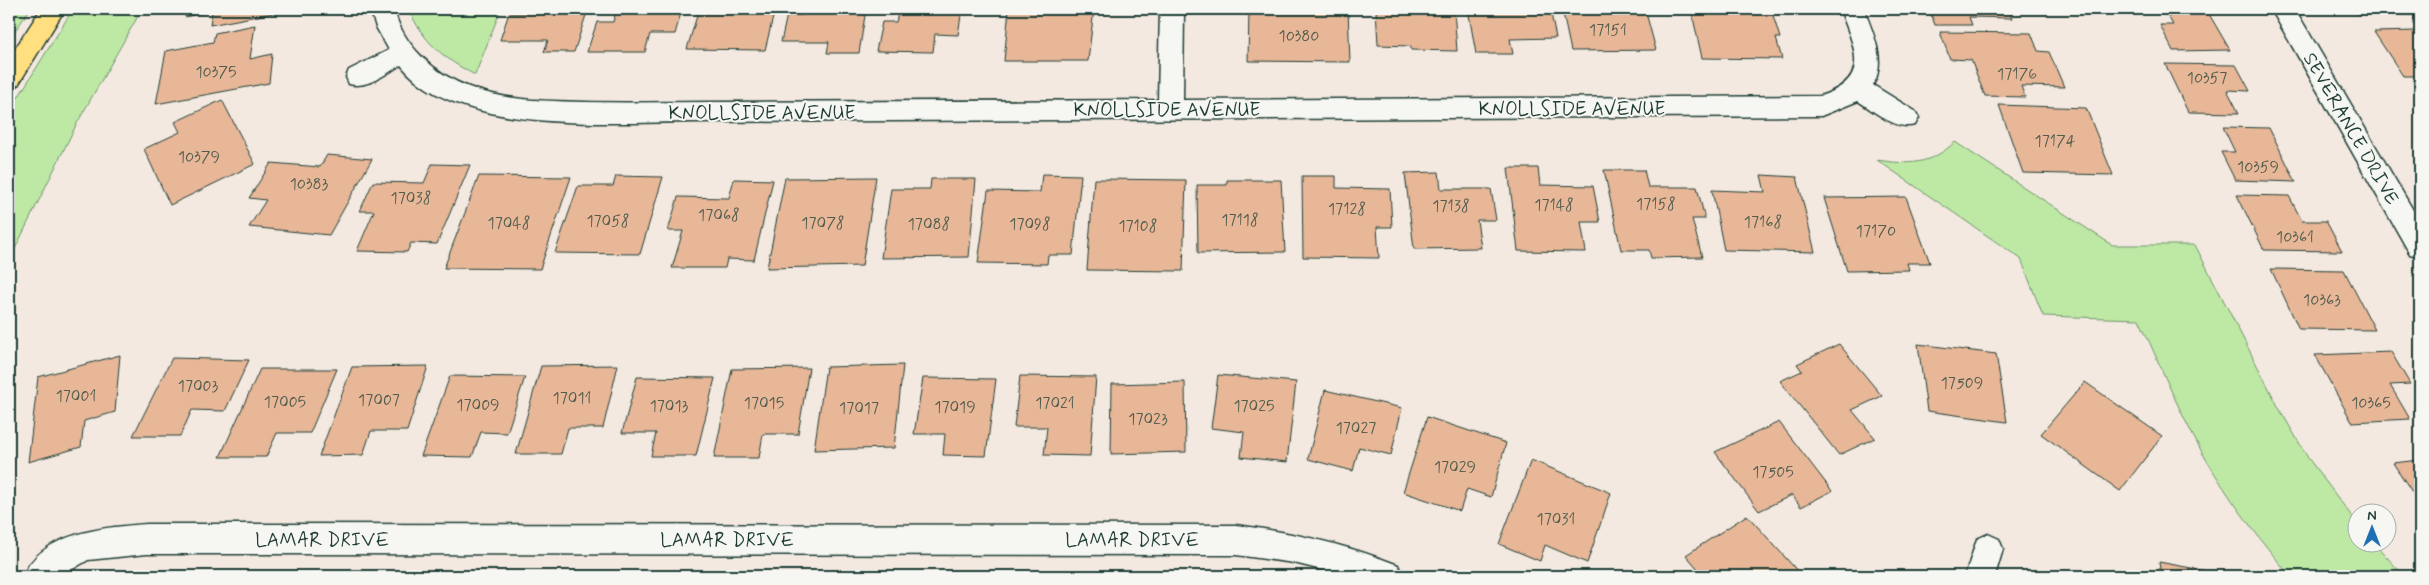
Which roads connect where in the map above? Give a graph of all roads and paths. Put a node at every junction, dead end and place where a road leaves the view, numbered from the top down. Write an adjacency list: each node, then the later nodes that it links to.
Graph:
1 (53, 9): 8 (main road)
2 (382, 9): 6 (street, KNOLLSIDE AVENUE)
3 (1172, 9): 10 (street)
4 (1852, 9): 9 (street)
5 (2283, 9): 12 (street, SEVERANCE DRIVE)
6 (403, 53): 7 (street); 10 (street, KNOLLSIDE AVENUE)
7 (358, 77)
8 (9, 78)
9 (1859, 89): 10 (street, KNOLLSIDE AVENUE); 11 (street)
10 (1170, 109)
11 (1906, 118)
12 (2420, 246)
13 (39, 576): 14 (street, LAMAR DRIVE)
14 (1387, 576)

